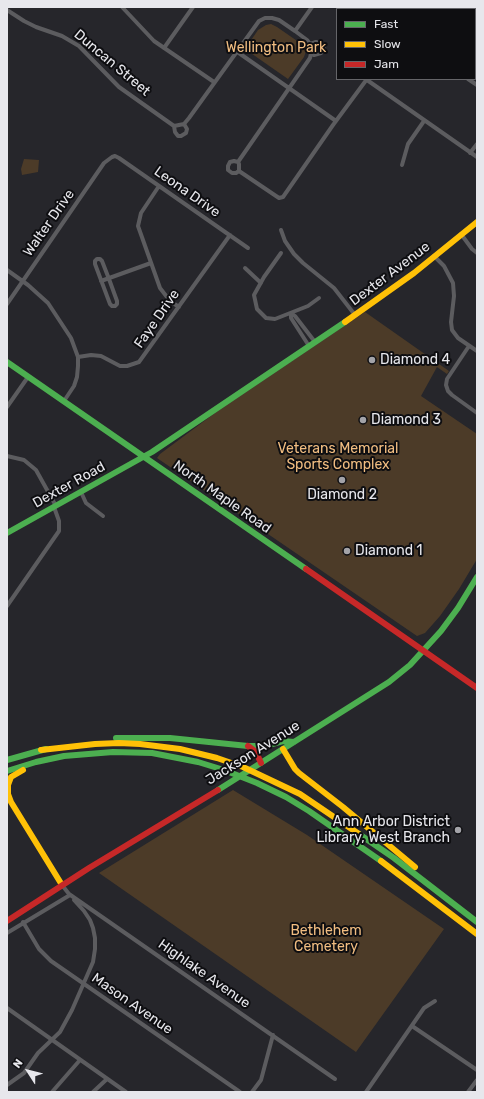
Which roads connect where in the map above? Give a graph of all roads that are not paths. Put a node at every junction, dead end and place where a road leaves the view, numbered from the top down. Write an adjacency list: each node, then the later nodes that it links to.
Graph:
1 (122, 7): 7 (street)
2 (193, 7): 7 (street)
3 (312, 7): 5 (street)
4 (7, 10): 17 (street, Duncan Street)
5 (295, 31): 6 (street); 8 (street)
6 (310, 44): 9 (street); 9 (street)
7 (164, 48): 12 (street)
8 (236, 51): 12 (street); 13 (street)
9 (311, 53): 13 (street)
10 (366, 80): 14 (street)
11 (368, 80): 15 (street)
12 (214, 82): 16 (street)
13 (290, 88): 14 (street); 22 (street)
14 (336, 121): 24 (street)
15 (424, 121): 19 (street); 23 (street)
16 (184, 124): 17 (street); 17 (street)
17 (176, 126)
18 (477, 144): 19 (street)
19 (470, 153): 21 (street)
20 (112, 157): 25 (street, Leona Drive); 38 (street, Walter Drive)
21 (477, 158)
22 (238, 162): 24 (street); 24 (street)
23 (402, 165)
24 (239, 171)
25 (158, 186): 29 (street, Leona Drive); 34 (street)
26 (477, 222): 28 (main road, Dexter Avenue)
27 (281, 230): 45 (street)
28 (461, 234): 32 (street); 33 (main road, Dexter Avenue)
29 (230, 235): 30 (street, Leona Drive); 43 (street, Faye Drive)
30 (248, 248)
31 (282, 253): 40 (street)
32 (477, 253)
33 (434, 255): 45 (main road, Dexter Avenue); 48 (street)
34 (151, 263): 37 (street); 43 (street)
35 (245, 268): 40 (street)
36 (7, 270): 38 (street)
37 (109, 279): 39 (street); 39 (street); 39 (street)
38 (22, 281): 42 (street, Walter Drive); 50 (street)
39 (101, 281)
40 (261, 283): 44 (street)
41 (319, 298): 44 (street)
42 (7, 304)
43 (179, 307): 50 (street, Faye Drive)
44 (291, 313): 46 (street); 47 (street)
45 (355, 315): 46 (main road, Dexter Avenue)
46 (316, 342): 47 (main road, Dexter Avenue)
47 (309, 346): 57 (main road, Dexter Avenue)
48 (469, 346): 49 (street); 55 (street)
49 (477, 351)
50 (78, 357): 53 (street)
51 (7, 362): 52 (main road, North Maple Road)
52 (28, 377): 53 (main road, North Maple Road); 54 (street)
53 (64, 402): 57 (main road, North Maple Road)
54 (7, 407)
55 (477, 413)
56 (7, 456): 59 (street)
57 (143, 457): 58 (main road, Dexter Road); 64 (main road, North Maple Road)
58 (81, 492): 59 (main road, Dexter Road); 60 (street)
59 (55, 506): 61 (main road, Dexter Road); 63 (street)
60 (103, 516)
61 (7, 533)
62 (477, 577): 64 (main road, Jackson Avenue)
63 (7, 606)
64 (423, 652): 65 (main road, North Maple Road); 66 (main road, Jackson Avenue)
65 (477, 688)
66 (294, 742): 67 (main road); 68 (main road, Jackson Avenue)
67 (248, 746): 69 (main road); 72 (main road)
68 (283, 749): 72 (main road, Jackson Avenue); 76 (main road)
69 (41, 750): 71 (main road); 76 (main road)
70 (64, 756): 73 (main road); 74 (main road); 81 (main road)
71 (7, 760)
72 (261, 763): 74 (main road, Jackson Avenue)
73 (7, 771)
74 (62, 885): 75 (street, Highlake Avenue); 77 (main road, Jackson Avenue)
75 (69, 894): 78 (street); 82 (street); 86 (street, Highlake Avenue)
76 (446, 897): 79 (main road)
77 (9, 919)
78 (23, 922): 80 (street); 82 (street, Mason Avenue)
79 (477, 922)
80 (7, 933)
81 (477, 934)
82 (83, 983): 87 (street); 97 (street, Mason Avenue)
83 (435, 1001): 85 (street)
84 (7, 1008): 87 (street)
85 (412, 1026): 89 (street); 99 (street)
86 (273, 1035): 91 (street, Highlake Avenue); 98 (street)
87 (52, 1040): 88 (street); 93 (street)
88 (80, 1060): 90 (street); 94 (street)
89 (477, 1070)
90 (108, 1079): 95 (street); 96 (street)
91 (335, 1079)
92 (477, 1080): 100 (street)
93 (7, 1086)
94 (52, 1092)
95 (93, 1092)
96 (126, 1092)
97 (240, 1092)
98 (252, 1092)
99 (366, 1092)
100 (468, 1092)

